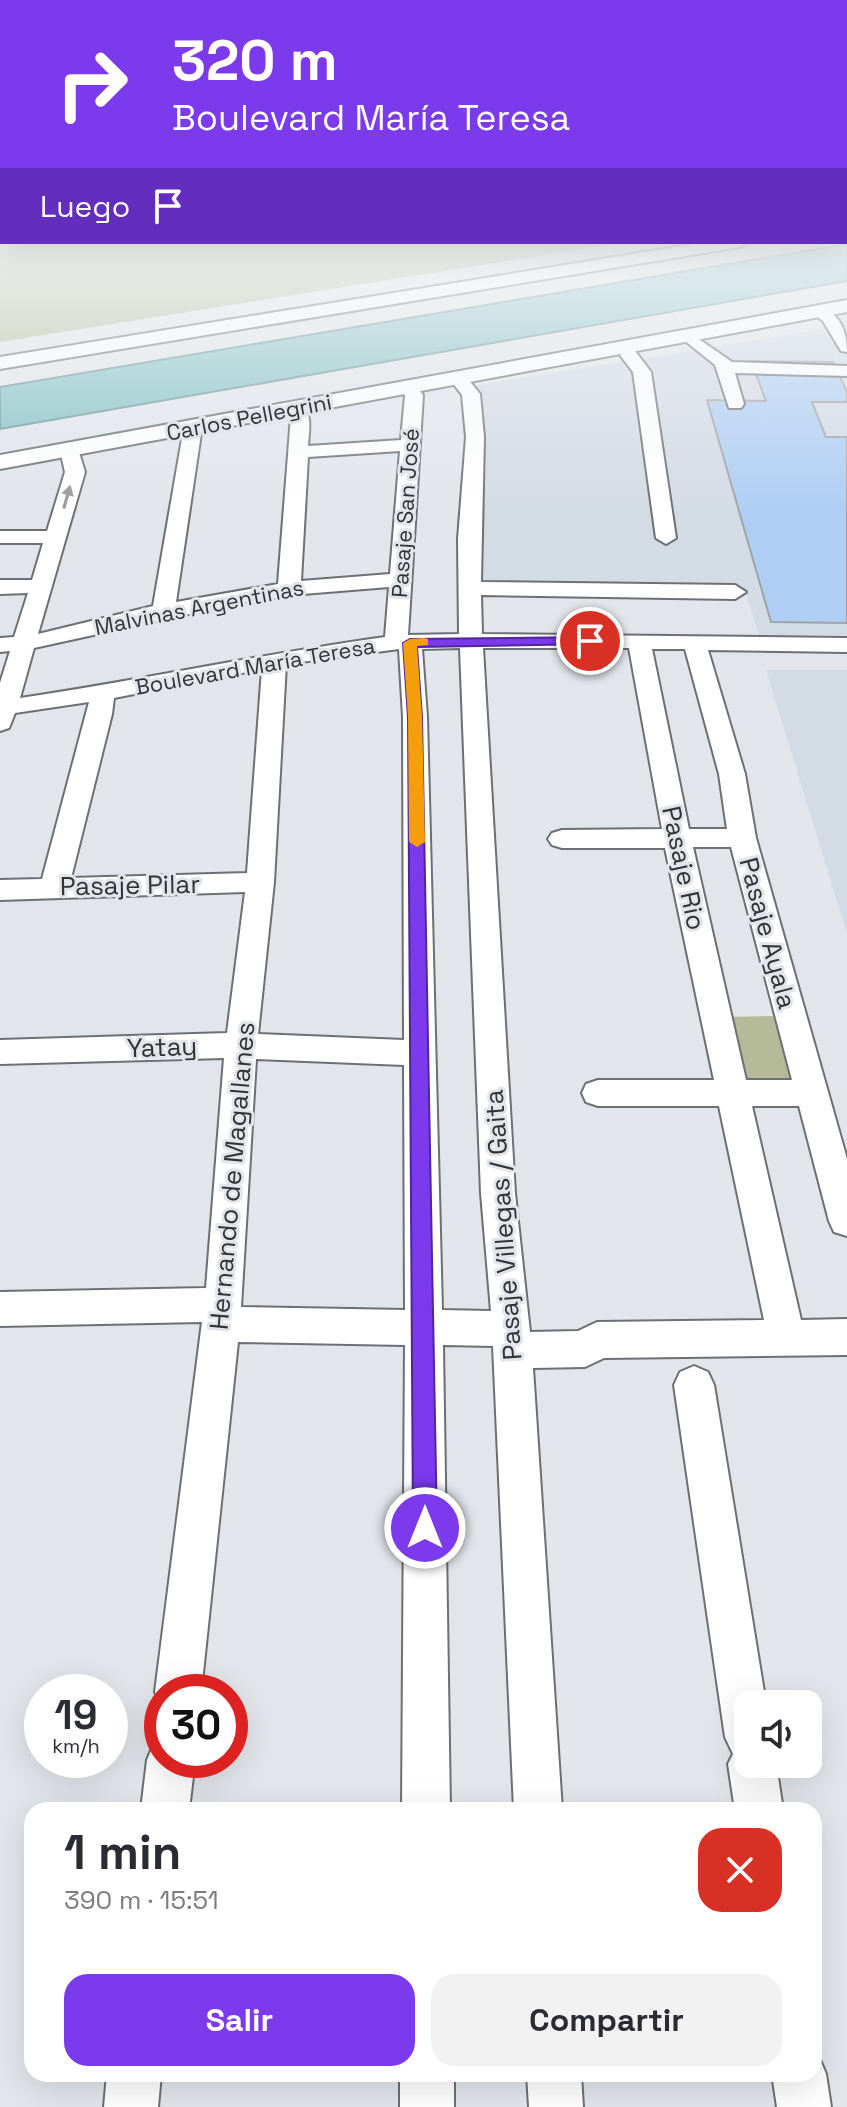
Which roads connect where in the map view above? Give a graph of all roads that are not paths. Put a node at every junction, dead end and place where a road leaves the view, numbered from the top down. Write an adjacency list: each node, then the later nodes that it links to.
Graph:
1 (209, 317): 7 (main road)
2 (275, 317): 9 (main road)
3 (811, 317): 5 (main road, Carlos Pellegrini)
4 (837, 317): 6 (street)
5 (692, 339): 8 (main road, Carlos Pellegrini); 10 (street); 11 (main road, Carlos Pellegrini)
6 (847, 347)
7 (0, 351)
8 (629, 355): 11 (main road, Carlos Pellegrini); 24 (street)
9 (0, 363)
10 (725, 367): 12 (street); 15 (street)
11 (497, 371): 13 (main road, Carlos Pellegrini)
12 (847, 371)
13 (458, 378): 14 (main road, Carlos Pellegrini); 28 (street, Pasaje Villegas / Gaita)
14 (408, 387): 16 (main road, Carlos Pellegrini); 18 (street, Pasaje San José)
15 (735, 404)
16 (296, 408): 17 (main road, Carlos Pellegrini); 20 (street)
17 (193, 427): 19 (main road, Carlos Pellegrini); 31 (street)
18 (410, 445): 20 (street); 25 (street, Pasaje San José)
19 (70, 450): 21 (main road, Carlos Pellegrini); 23 (street, one-way to 19)
20 (298, 452): 29 (street)
21 (0, 462)
22 (0, 537): 23 (street)
23 (56, 537): 26 (street)
24 (666, 538)
25 (399, 580): 29 (street, Malvinas Argentinas); 34 (street, Pasaje San José)
26 (41, 586): 27 (street); 33 (street)
27 (0, 587)
28 (469, 588): 30 (street); 32 (street, Pasaje Villegas / Gaita)
29 (289, 589): 31 (street, Malvinas Argentinas)
30 (735, 592)
31 (163, 611): 33 (street, Malvinas Argentinas)
32 (471, 640): 34 (street, Boulevard María Teresa); 35 (street, Boulevard María Teresa); 60 (street, Pasaje Villegas / Gaita)
33 (26, 642): 36 (street, Malvinas Argentinas); 41 (street)
34 (403, 642): 39 (street, Boulevard María Teresa); 50 (street, Pasaje San José)
35 (639, 642): 37 (street, Boulevard María Teresa); 44 (street, Pasaje Rio)
36 (0, 645)
37 (695, 645): 38 (street, Boulevard María Teresa); 42 (street, Pasaje Ayala)
38 (847, 645)
39 (275, 659): 40 (street, Boulevard María Teresa); 45 (street, Hernando de Magallanes)
40 (102, 693): 41 (street, Boulevard María Teresa); 46 (street)
41 (2, 713)
42 (742, 838): 44 (street); 52 (street, Pasaje Ayala)
43 (562, 839): 44 (street)
44 (677, 839): 53 (street, Pasaje Rio)
45 (260, 882): 46 (street, Pasaje Pilar); 48 (street, Hernando de Magallanes)
46 (54, 887): 47 (street, Pasaje Pilar)
47 (0, 890)
48 (241, 1045): 49 (street, Yatay); 50 (street, Yatay); 56 (street, Hernando de Magallanes)
49 (0, 1052)
50 (419, 1053): 57 (street, Pasaje San José)
51 (598, 1093): 53 (street)
52 (812, 1093): 53 (street); 54 (street, Pasaje Ayala)
53 (733, 1094): 58 (street, Pasaje Rio)
54 (847, 1221)
55 (0, 1309): 56 (street)
56 (222, 1315): 57 (street); 62 (street, Hernando de Magallanes)
57 (424, 1328): 60 (street); 67 (street, Pasaje San José)
58 (786, 1336): 59 (street); 60 (street)
59 (847, 1337)
60 (511, 1340): 68 (street, Pasaje Villegas / Gaita)
61 (694, 1385): 63 (street)
62 (180, 1674)
63 (741, 1690)
64 (169, 1778): 66 (street)
65 (754, 1778): 69 (street)
66 (166, 1802)
67 (426, 1802)
68 (538, 1802)
69 (758, 1802)
70 (133, 2082): 74 (street)
71 (427, 2082): 75 (street)
72 (554, 2082): 76 (street)
73 (800, 2082): 77 (street)
74 (131, 2107)
75 (427, 2107)
76 (556, 2107)
77 (804, 2107)

